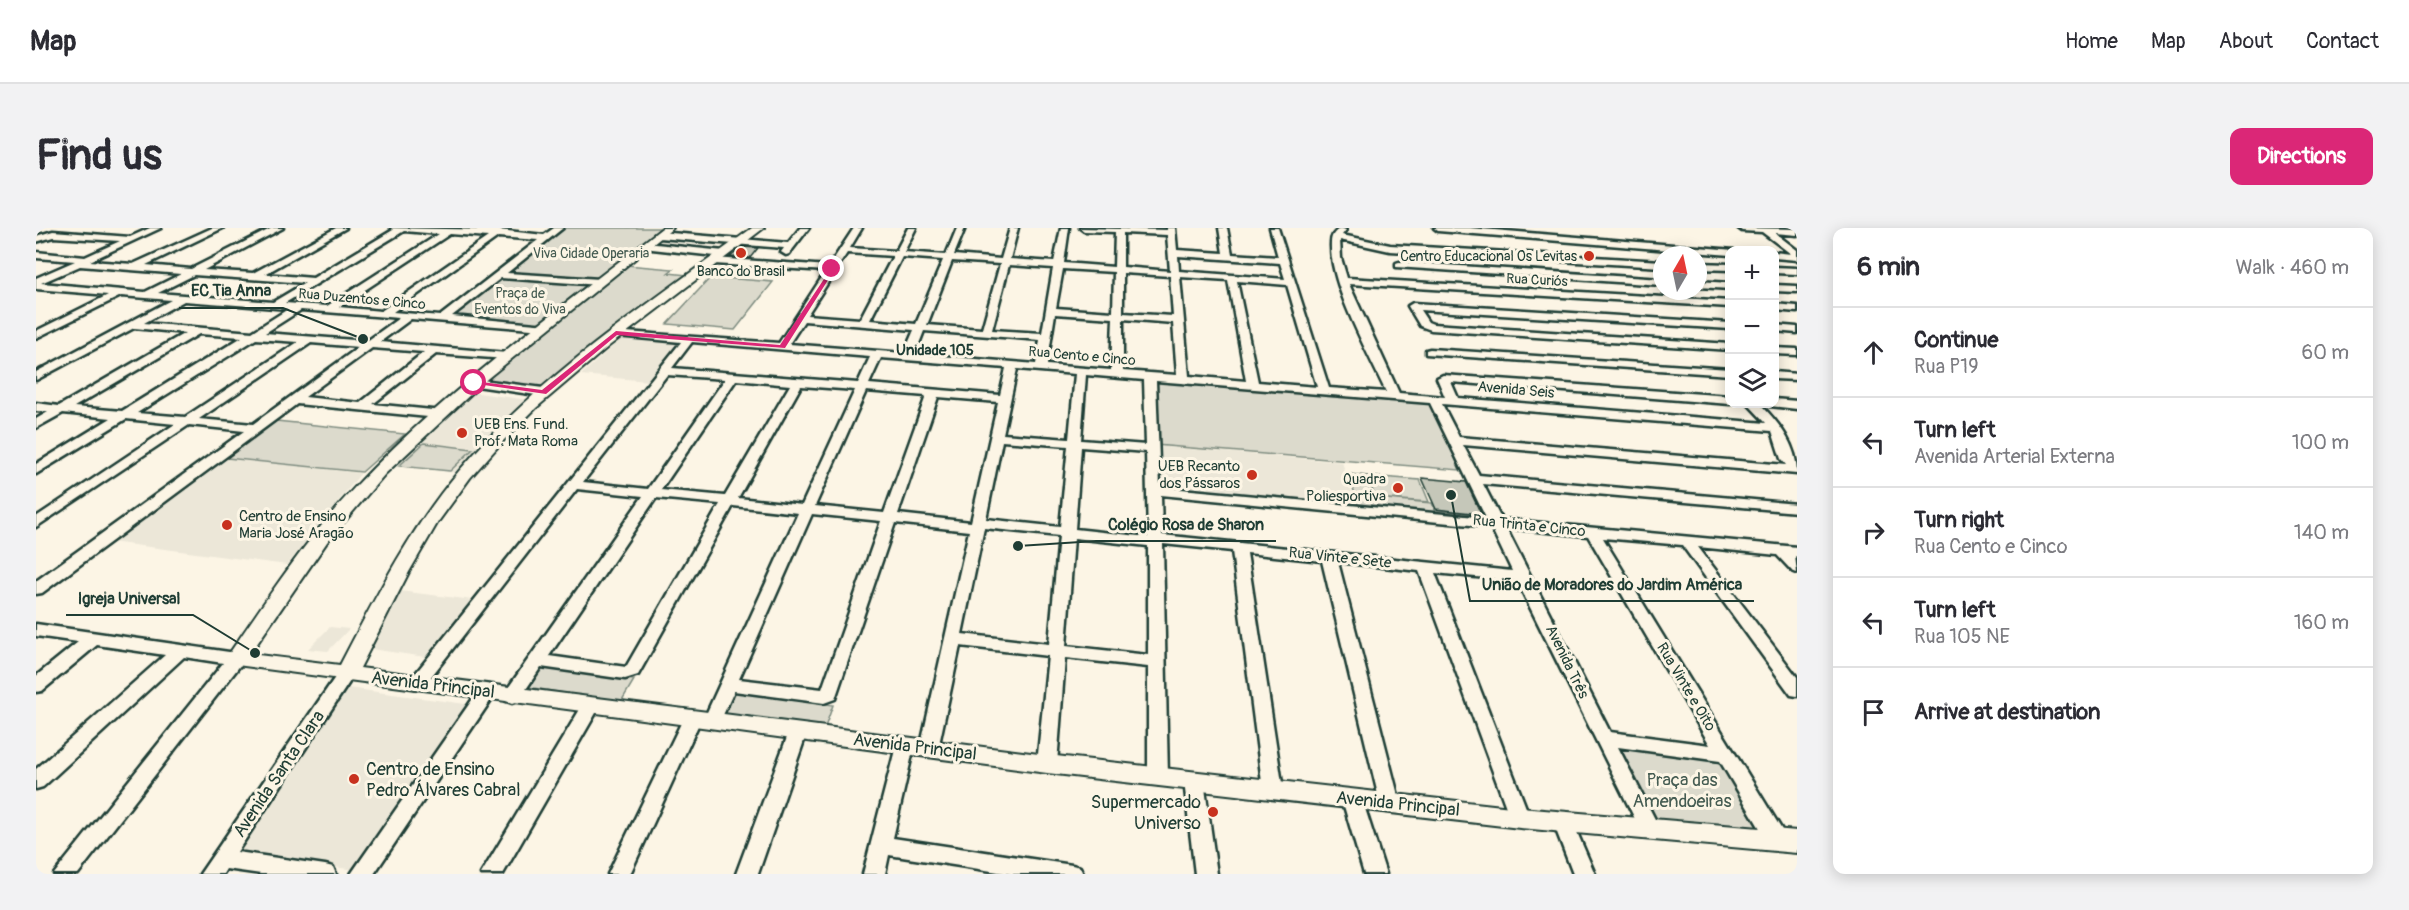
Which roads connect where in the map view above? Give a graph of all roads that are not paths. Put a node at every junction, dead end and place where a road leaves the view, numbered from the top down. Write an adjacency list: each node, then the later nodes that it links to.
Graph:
1 (37, 228): 32 (street)
2 (105, 228): 32 (street)
3 (157, 228): 38 (street)
4 (219, 228): 63 (street)
5 (279, 228): 69 (street)
6 (342, 228): 72 (street)
7 (395, 228): 8 (street)
8 (403, 228): 27 (street); 75 (street)
9 (507, 228): 33 (street)
10 (560, 228): 35 (street)
11 (720, 228): 36 (street)
12 (759, 228): 40 (main road)
13 (805, 228): 42 (street)
14 (858, 228): 44 (street)
15 (912, 228): 46 (street)
16 (962, 228): 52 (street)
17 (1014, 228): 57 (street)
18 (1065, 228): 60 (street)
19 (1084, 228): 25 (street)
20 (1223, 228): 53 (street)
21 (1274, 228): 54 (street)
22 (1345, 228): 34 (street)
23 (1437, 228): 29 (street)
24 (1742, 228): 26 (street)
25 (1119, 229): 28 (street); 66 (street)
26 (1764, 229): 31 (street); 49 (street)
27 (452, 230): 33 (street); 97 (street)
28 (1172, 231): 47 (street)
29 (1508, 231): 39 (street)
30 (663, 232): 36 (street); 41 (main road)
31 (1797, 232)
32 (90, 234): 37 (street); 38 (street)
33 (497, 235): 35 (street); 99 (street)
34 (1336, 236): 43 (street); 76 (street)
35 (547, 238): 71 (street)
36 (707, 239): 40 (street)
37 (36, 240)
38 (131, 240): 56 (street)
39 (1586, 240): 45 (street); 55 (street)
40 (740, 242): 42 (street); 51 (main road)
41 (646, 246): 51 (street); 77 (main road)
42 (791, 246): 59 (street)
43 (1390, 248): 55 (street); 61 (street)
44 (844, 250): 46 (street); 65 (street)
45 (1725, 252)
46 (898, 254): 52 (street); 106 (street)
47 (1174, 254): 53 (street); 70 (street)
48 (1779, 255): 49 (street)
49 (1797, 255)
50 (37, 256): 56 (street)
51 (719, 257): 59 (street); 115 (main road)
52 (950, 257): 57 (street); 110 (street)
53 (1228, 257): 54 (street)
54 (1283, 260): 78 (street)
55 (1605, 260): 58 (street); 74 (street)
56 (83, 261): 63 (street); 80 (street)
57 (1005, 261): 60 (street); 114 (street)
58 (1653, 263)
59 (776, 265): 65 (street)
60 (1059, 265): 66 (street); 98 (street)
61 (1399, 266): 74 (street); 82 (street)
62 (1707, 266): 64 (street)
63 (135, 267): 69 (street)
64 (1725, 267)
65 (832, 269): 102 (street)
66 (1119, 269): 70 (street); 101 (street)
67 (1779, 270): 68 (street)
68 (1797, 271)
69 (194, 272): 72 (street); 88 (street)
70 (1175, 273): 73 (street); 104 (street)
71 (499, 275): 77 (street); 103 (street)
72 (255, 276): 75 (street)
73 (1232, 278): 78 (street); 146 (street)
74 (1625, 280): 79 (street); 91 (street)
75 (316, 281): 93 (street)
76 (1343, 281): 82 (street, Rua Curiós); 151 (street)
77 (600, 282): 109 (main road)
78 (1289, 282): 148 (street)
79 (1653, 282)
80 (36, 284): 84 (street, Rua Duzentos e Cinco)
81 (1707, 285): 83 (street)
82 (1411, 286): 91 (street, Rua Curiós)
83 (1725, 286)
84 (59, 288): 87 (street, Rua Duzentos e Cinco); 90 (street)
85 (1779, 288): 86 (street)
86 (1797, 289)
87 (120, 293): 88 (street, Rua Duzentos e Cinco); 116 (street)
88 (146, 295): 89 (street, Rua Duzentos e Cinco)
89 (182, 298): 93 (street, Rua Duzentos e Cinco); 107 (street)
90 (36, 299)
91 (1645, 299): 92 (street, Rua Curiós); 105 (street)
92 (1725, 304)
93 (274, 305): 94 (street, Rua Duzentos e Cinco)
94 (299, 307): 97 (street, Rua Duzentos e Cinco); 117 (street)
95 (1779, 307): 96 (street)
96 (1797, 309)
97 (328, 310): 99 (street, Rua Duzentos e Cinco)
98 (1051, 312): 101 (street); 118 (street)
99 (383, 314): 100 (street, Rua Duzentos e Cinco)
100 (409, 316): 103 (street, Rua Duzentos e Cinco); 121 (street)
101 (1118, 316): 104 (street); 137 (street)
102 (801, 318): 106 (street); 123 (street)
103 (442, 319): 109 (street, Rua Duzentos e Cinco)
104 (1178, 320): 143 (street)
105 (1669, 322): 108 (street); 122 (street); 122 (street)
106 (863, 323): 110 (street)
107 (131, 325): 113 (street); 139 (street)
108 (1725, 326)
109 (543, 327): 130 (main road)
110 (921, 327): 114 (street); 131 (street)
111 (1779, 328): 112 (street)
112 (1797, 330)
113 (196, 331): 117 (street); 162 (street)
114 (986, 332): 118 (street)
115 (616, 333): 119 (street, Rua Cento e Cinco); 149 (main road)
116 (36, 335)
117 (253, 336): 120 (street); 164 (street)
118 (1047, 337): 133 (street)
119 (689, 339): 123 (street, Rua Cento e Cinco); 134 (street)
120 (308, 340): 121 (street); 165 (street)
121 (369, 345): 125 (street); 154 (street)
122 (1693, 345): 124 (street); 136 (street)
123 (782, 347): 129 (street, Rua Cento e Cinco)
124 (1725, 348)
125 (434, 351): 130 (street); 160 (street)
126 (1779, 351): 128 (street)
127 (1430, 352): 136 (street)
128 (1797, 352)
129 (877, 354): 131 (street, Rua Cento e Cinco); 147 (street)
130 (507, 356): 145 (main road)
131 (908, 357): 132 (street, Rua Cento e Cinco)
132 (1012, 365): 133 (street, Rua Cento e Cinco); 152 (street)
133 (1041, 368): 135 (street, Rua Cento e Cinco)
134 (664, 371): 140 (street); 176 (street)
135 (1081, 371): 137 (street, Rua Cento e Cinco); 171 (street)
136 (1725, 371)
137 (1117, 374): 141 (street, Rua Cento e Cinco)
138 (1779, 375): 142 (street)
139 (36, 376)
140 (733, 376): 144 (street); 178 (street)
141 (1150, 376): 143 (street, Rua Cento e Cinco); 172 (street)
142 (1797, 377)
143 (1183, 379): 146 (street, Rua Cento e Cinco)
144 (797, 382): 147 (street); 179 (street)
145 (474, 383): 149 (street); 163 (main road)
146 (1253, 385): 148 (street, Avenida Seis)
147 (864, 388): 150 (street); 181 (street)
148 (1324, 390): 151 (street, Avenida Seis)
149 (543, 392): 205 (main road)
150 (933, 393): 152 (street); 182 (street)
151 (1394, 396): 153 (street, Avenida Seis)
152 (1004, 399): 169 (street)
153 (1434, 399): 156 (street, Avenida Seis); 170 (street, Avenida Três)
154 (294, 400): 160 (street); 167 (street)
155 (1725, 400): 156 (street)
156 (1454, 401): 168 (street, Avenida Seis)
157 (1779, 403): 158 (street)
158 (1797, 405)
159 (36, 407): 162 (street)
160 (363, 407): 163 (street)
161 (1758, 408): 168 (street)
162 (61, 409): 164 (street); 166 (street)
163 (438, 414): 202 (main road)
164 (124, 416): 165 (street); 174 (street)
165 (186, 422): 167 (street); 183 (street)
166 (36, 424)
167 (256, 428): 196 (street)
168 (1777, 428): 173 (street)
169 (996, 437): 171 (street); 185 (street)
170 (1454, 440): 173 (street); 175 (street, Avenida Três)
171 (1075, 443): 172 (street); 186 (street)
172 (1152, 449): 177 (street)
173 (1795, 465)
174 (36, 470)
175 (1474, 479): 180 (street); 184 (street, Avenida Três)
176 (574, 485): 178 (street, Rua Vinte e Sete); 206 (street)
177 (1153, 490): 184 (street, Rua Trinta e Cinco); 188 (street)
178 (652, 493): 179 (street, Rua Vinte e Sete); 203 (street)
179 (729, 501): 181 (street, Rua Vinte e Sete); 203 (street)
180 (1797, 508)
181 (809, 509): 182 (street, Rua Vinte e Sete); 207 (street)
182 (891, 518): 185 (street, Rua Vinte e Sete); 207 (street)
183 (36, 522)
184 (1497, 523): 187 (street, Rua Trinta e Cinco); 195 (street, Avenida Três)
185 (977, 525): 186 (street, Rua Vinte e Sete); 199 (street)
186 (1067, 532): 188 (street, Rua Vinte e Sete); 201 (street)
187 (1593, 533): 189 (street, Rua Trinta e Cinco); 218 (street, Rua Vinte e Oito)
188 (1155, 540): 190 (street, Rua Vinte e Sete); 204 (street)
189 (1687, 542): 191 (street, Rua Trinta e Cinco); 209 (street)
190 (1239, 548): 192 (street, Rua Vinte e Sete); 223 (street)
191 (1790, 551): 194 (street)
192 (1329, 557): 193 (street, Rua Vinte e Sete); 225 (street)
193 (1425, 567): 195 (street, Rua Vinte e Sete); 226 (street)
194 (1797, 568)
195 (1525, 577): 215 (street, Avenida Três)
196 (36, 589)
197 (36, 630): 198 (street, Avenida Principal)
198 (94, 638): 200 (street, Avenida Principal); 208 (street)
199 (953, 639): 201 (street); 217 (street)
200 (180, 651): 202 (street, Avenida Principal); 221 (street)
201 (1056, 651): 204 (street); 219 (street)
202 (236, 659): 205 (main road, Avenida Principal); 233 (street)
203 (537, 660): 211 (street)
204 (1156, 662): 220 (street)
205 (346, 674): 206 (main road, Avenida Principal); 231 (street, Avenida Santa Clara)
206 (417, 683): 210 (main road, Avenida Principal)
207 (728, 684): 213 (street)
208 (36, 686)
209 (1797, 690)
210 (487, 692): 211 (main road, Avenida Principal); 235 (street)
211 (512, 696): 212 (main road, Avenida Principal)
212 (591, 706): 213 (main road, Avenida Principal); 236 (street)
213 (702, 720): 214 (main road, Avenida Principal); 237 (street)
214 (798, 732): 216 (main road, Avenida Principal); 238 (street)
215 (1605, 738): 218 (street); 228 (street, Avenida Três)
216 (905, 746): 217 (main road, Avenida Principal); 230 (street)
217 (929, 749): 219 (main road, Avenida Principal)
218 (1726, 754): 229 (street, Rua Vinte e Oito)
219 (1047, 764): 220 (main road, Avenida Principal)
220 (1158, 777): 222 (main road, Avenida Principal)
221 (36, 781)
222 (1194, 781): 223 (main road, Avenida Principal); 241 (street)
223 (1273, 790): 224 (main road, Avenida Principal)
224 (1352, 799): 225 (main road, Avenida Principal); 242 (street)
225 (1390, 803): 226 (main road, Avenida Principal)
226 (1520, 818): 227 (main road, Avenida Principal)
227 (1563, 822): 228 (main road, Avenida Principal); 243 (street)
228 (1650, 829): 229 (main road, Avenida Principal)
229 (1788, 842)
230 (881, 845): 232 (street); 239 (street)
231 (216, 867): 234 (street)
232 (1000, 869): 240 (street)
233 (65, 874)
234 (325, 874)
235 (362, 874)
236 (492, 874)
237 (619, 874)
238 (747, 874)
239 (874, 874)
240 (1072, 874)
241 (1206, 874)
242 (1375, 874)
243 (1584, 874)

